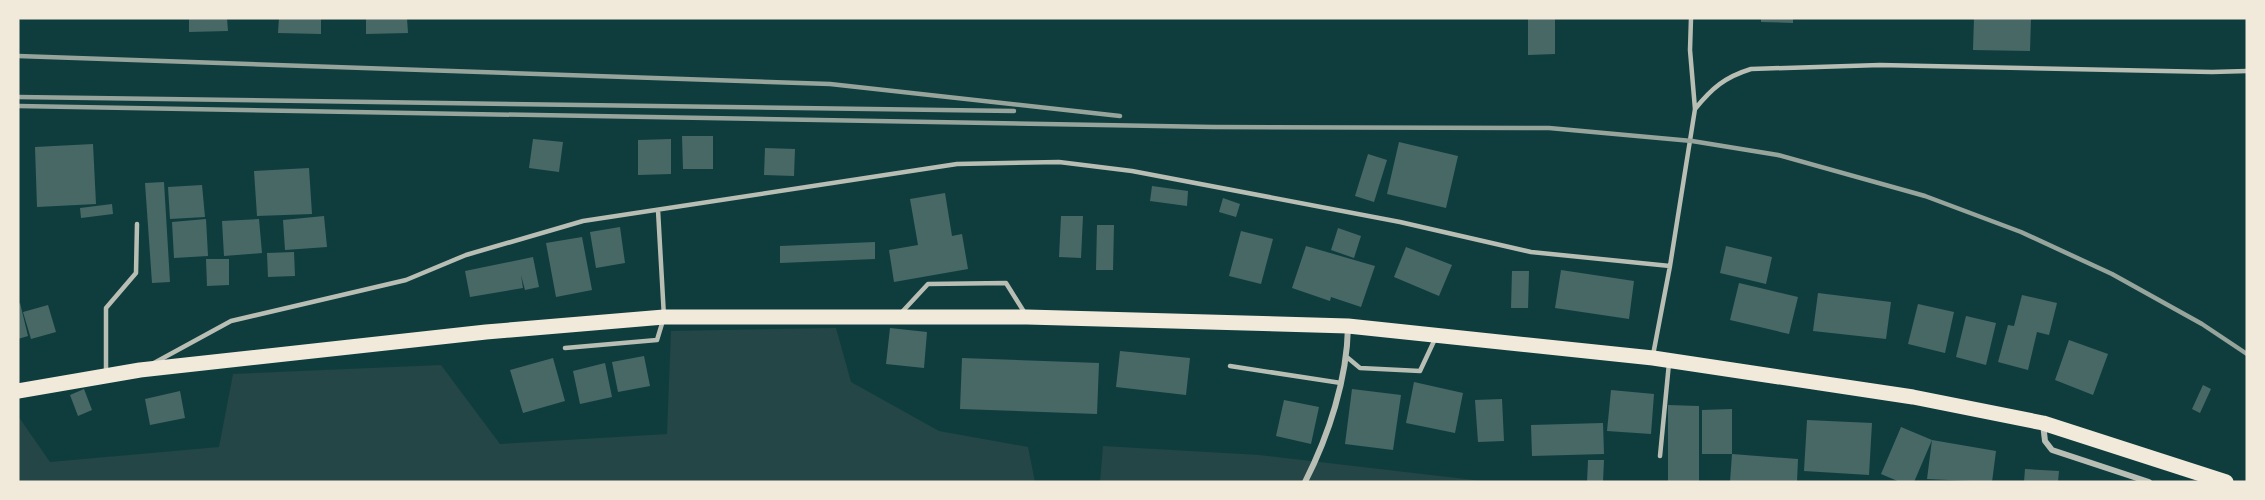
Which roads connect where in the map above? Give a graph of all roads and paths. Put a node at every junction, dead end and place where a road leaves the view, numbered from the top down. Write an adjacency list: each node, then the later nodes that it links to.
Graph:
1 (1691, 18): 3 (lane)
2 (2247, 71): 3 (lane)
3 (1695, 109): 6 (lane)
4 (658, 210): 6 (lane); 8 (lane); 17 (lane)
5 (137, 224): 18 (lane)
6 (1670, 266): 14 (lane)
7 (899, 315): 8 (main road); 9 (main road); 9 (lane)
8 (664, 317): 12 (lane); 17 (main road)
9 (1027, 317): 10 (main road)
10 (1348, 326): 11 (main road); 13 (street)
11 (1438, 334): 13 (lane); 14 (main road)
12 (565, 348)
13 (1348, 358): 19 (street)
14 (1653, 358): 15 (main road)
15 (1669, 360): 21 (main road); 22 (lane)
16 (1230, 366): 19 (lane)
17 (140, 370): 18 (main road)
18 (106, 377): 20 (main road)
19 (1341, 383): 23 (street)
20 (18, 391)
21 (2043, 423): 24 (street); 25 (main road)
22 (1660, 456)
23 (1305, 482)
24 (2149, 482)
25 (2226, 482)

